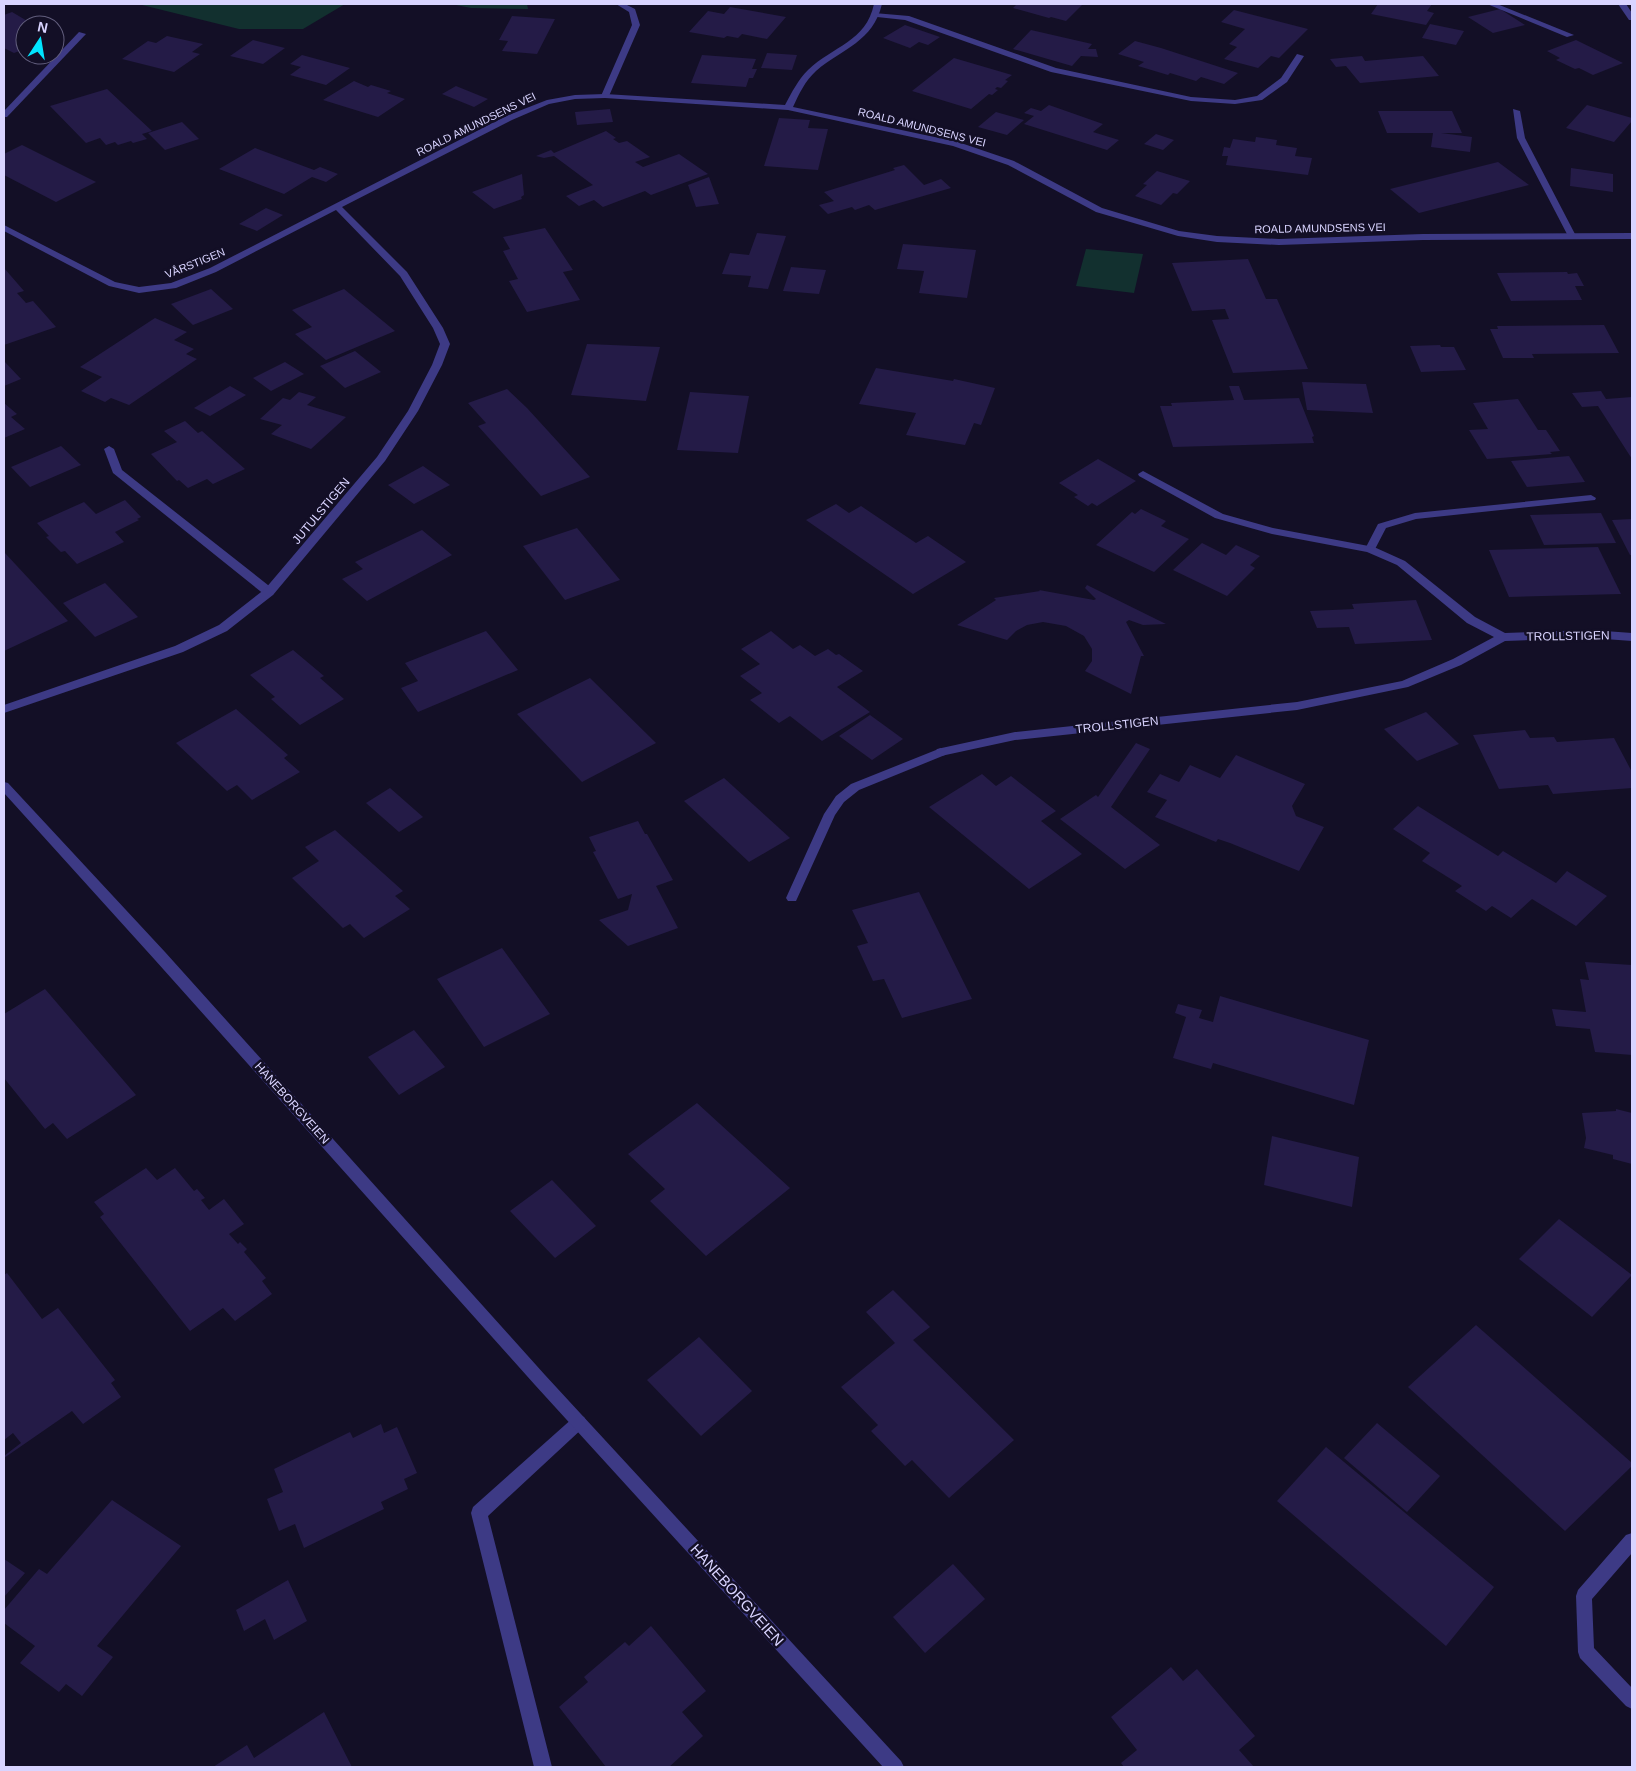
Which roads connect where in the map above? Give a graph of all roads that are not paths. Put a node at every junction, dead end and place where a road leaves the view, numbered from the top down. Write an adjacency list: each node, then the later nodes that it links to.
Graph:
1 (620, 4): 10 (street)
2 (878, 4): 5 (street)
3 (1491, 4): 8 (street)
4 (1622, 4): 6 (street)
5 (877, 14): 9 (street); 11 (street)
6 (1632, 18)
7 (82, 34): 13 (street)
8 (1570, 35)
9 (1300, 56)
10 (605, 96): 11 (street, ROALD AMUNDSENS VEI); 14 (street, ROALD AMUNDSENS VEI)
11 (788, 108): 16 (street, ROALD AMUNDSENS VEI)
12 (1516, 111): 16 (street)
13 (4, 115)
14 (336, 206): 15 (street, VÅRSTIGEN); 22 (street, JUTULSTIGEN)
15 (4, 228)
16 (1572, 236): 17 (street, ROALD AMUNDSENS VEI)
17 (1632, 236)
18 (109, 449): 22 (street)
19 (1143, 474): 21 (street)
20 (1592, 498): 21 (street)
21 (1370, 548): 24 (street)
22 (269, 592): 25 (street, JUTULSTIGEN)
23 (1632, 637): 24 (street, TROLLSTIGEN)
24 (1503, 638): 27 (street, TROLLSTIGEN)
25 (4, 709)
26 (4, 786): 28 (street, HANEBORGVEIEN)
27 (792, 898)
28 (579, 1422): 31 (street); 32 (street, HANEBORGVEIEN)
29 (1632, 1542): 30 (street)
30 (1632, 1700)
31 (543, 1767)
32 (895, 1767)

